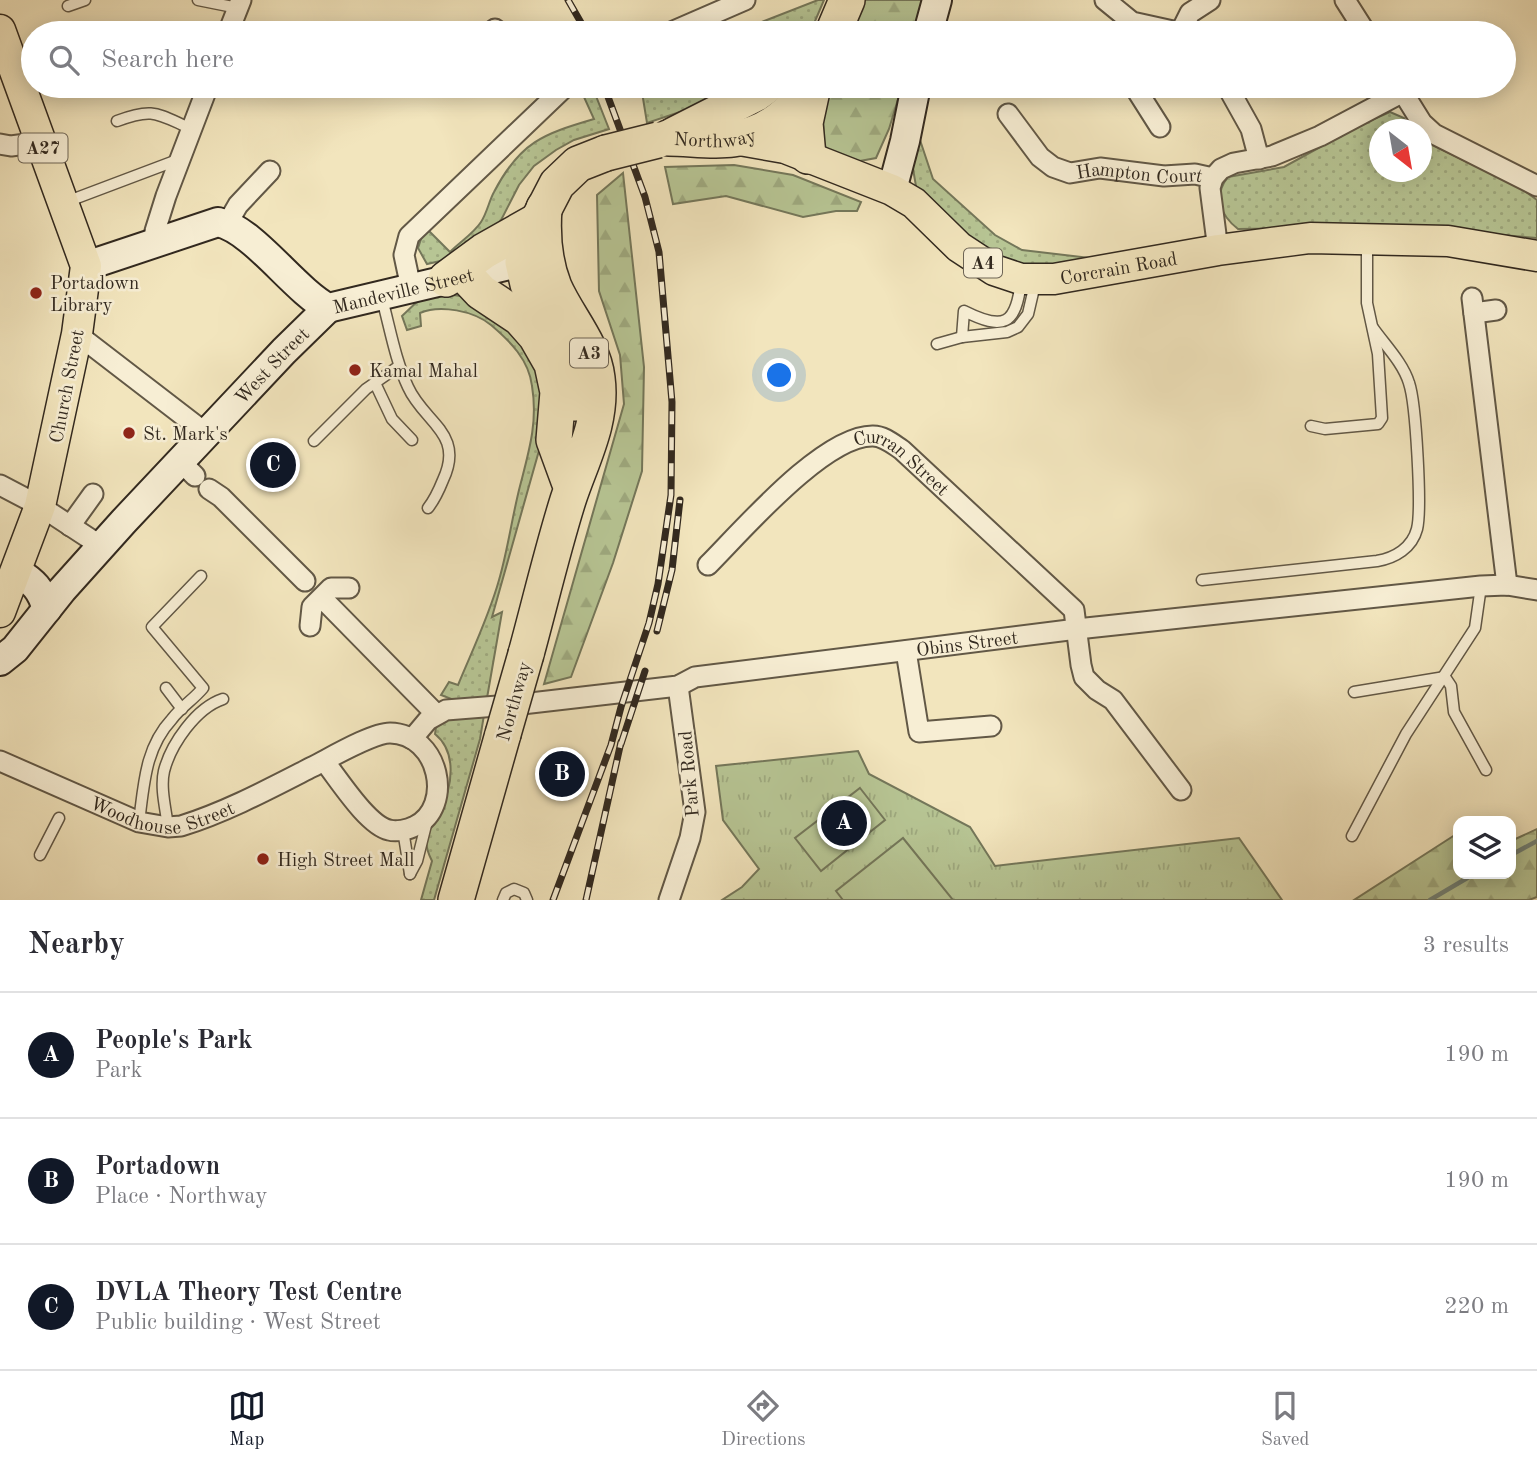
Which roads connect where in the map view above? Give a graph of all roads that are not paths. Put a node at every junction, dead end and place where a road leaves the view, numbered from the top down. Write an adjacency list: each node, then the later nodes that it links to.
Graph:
1 (85, 0): 9 (lane)
2 (198, 0): 8 (lane)
3 (744, 0): 10 (street)
4 (937, 0): 13 (street)
5 (1105, 0): 14 (street)
6 (1210, 0): 15 (street)
7 (1345, 0): 16 (street)
8 (239, 4): 11 (street)
9 (68, 6)
10 (704, 8): 12 (street)
11 (233, 21)
12 (686, 21)
13 (931, 21)
14 (1124, 21)
15 (1186, 21)
16 (1358, 21)
17 (0, 30): 18 (main road, A27)
18 (21, 87)
19 (25, 98): 36 (main road, A27)
20 (204, 98): 34 (street)
21 (545, 98): 55 (street)
22 (744, 98): 35 (highway, Northway)
23 (758, 98): 37 (main road)
24 (803, 98): 37 (highway, Northway)
25 (810, 98): 37 (highway)
26 (914, 98): 44 (street)
27 (1142, 98): 33 (street)
28 (1234, 98): 40 (street)
29 (1385, 98): 40 (street)
30 (1407, 98): 43 (street)
31 (1008, 114): 42 (street, Hampton Court)
32 (117, 121): 34 (lane)
33 (1160, 127)
34 (192, 129): 39 (street)
35 (663, 139): 37 (highway, Northway); 47 (highway, Northway, bridge)
36 (41, 142): 38 (street); 45 (main road, A27)
37 (769, 143): 44 (main road, Corcrain Road / A4)
38 (0, 144)
39 (180, 159): 45 (lane); 49 (street)
40 (1259, 159): 42 (street)
41 (270, 172): 46 (street)
42 (1213, 178): 50 (street)
43 (1537, 186)
44 (892, 190): 54 (main road, Corcrain Road / A4)
45 (63, 203): 52 (main road, A27)
46 (227, 224): 49 (street); 57 (street, Mandeville Street)
47 (538, 238): 53 (highway); 71 (highway, Northway / A3)
48 (1367, 240): 50 (main road, Corcrain Road / A4); 51 (main road, Corcrain Road / A4); 59 (lane)
49 (156, 241): 52 (street)
50 (1218, 250): 54 (main road, Corcrain Road / A4)
51 (1537, 256)
52 (86, 266): 60 (main road, Church Street / A27)
53 (455, 276): 55 (street, Mandeville Street); 71 (highway)
54 (1029, 279): 61 (lane); 61 (lane)
55 (411, 289): 56 (street, Mandeville Street)
56 (381, 295): 57 (street, Mandeville Street); 63 (lane)
57 (321, 309): 66 (street, West Street)
58 (1496, 310): 83 (street)
59 (1373, 328): 65 (lane); 80 (lane)
60 (77, 334): 66 (street); 73 (main road, Church Street / A27)
61 (962, 337): 62 (lane)
62 (937, 344)
63 (399, 366): 64 (lane); 74 (lane)
64 (375, 383): 67 (lane); 68 (lane)
65 (1311, 426)
66 (207, 434): 69 (street, West Street)
67 (314, 440)
68 (412, 440)
69 (195, 475): 76 (street, West Street); 81 (street)
70 (0, 485): 73 (street)
71 (568, 491): 113 (highway, Northway / A3, bridge)
72 (93, 494): 75 (street)
73 (40, 506): 75 (street); 78 (main road, A27)
74 (428, 508)
75 (70, 526): 76 (street)
76 (101, 546): 88 (street, West Street)
77 (708, 565): 90 (street, Curran Street)
78 (16, 572): 87 (main road, A27); 88 (street)
79 (201, 576): 98 (lane)
80 (1202, 580)
81 (305, 581)
82 (1481, 586): 83 (street, Obins Street); 90 (street, Obins Street); 93 (lane)
83 (1507, 586): 85 (street, Obins Street)
84 (349, 588): 86 (street)
85 (1537, 590)
86 (322, 597): 89 (street); 99 (street)
87 (1, 608)
88 (47, 609): 92 (street, West Street)
89 (310, 626)
90 (1077, 629): 91 (street, Obins Street); 105 (street)
91 (906, 651): 94 (street, Obins Street); 100 (street)
92 (0, 661)
93 (1445, 677): 96 (lane); 104 (lane); 111 (lane)
94 (678, 686): 99 (street, Obins Street); 116 (street, Park Road)
95 (166, 688): 98 (lane)
96 (1354, 692)
97 (223, 699): 109 (lane)
98 (183, 709): 108 (lane)
99 (436, 714): 101 (street)
100 (991, 726)
101 (412, 739): 103 (street, Woodhouse Street); 106 (street)
102 (0, 761): 108 (street, Woodhouse Street)
103 (324, 761): 109 (street, Woodhouse Street); 110 (street)
104 (1486, 769)
105 (1181, 790)
106 (428, 817): 110 (street); 110 (lane)
107 (59, 818): 112 (lane)
108 (139, 822): 109 (street, Woodhouse Street)
109 (168, 827)
110 (403, 830)
111 (1352, 836)
112 (40, 855)
113 (456, 900)
114 (503, 900): 115 (lane)
115 (527, 900)
116 (669, 900)

